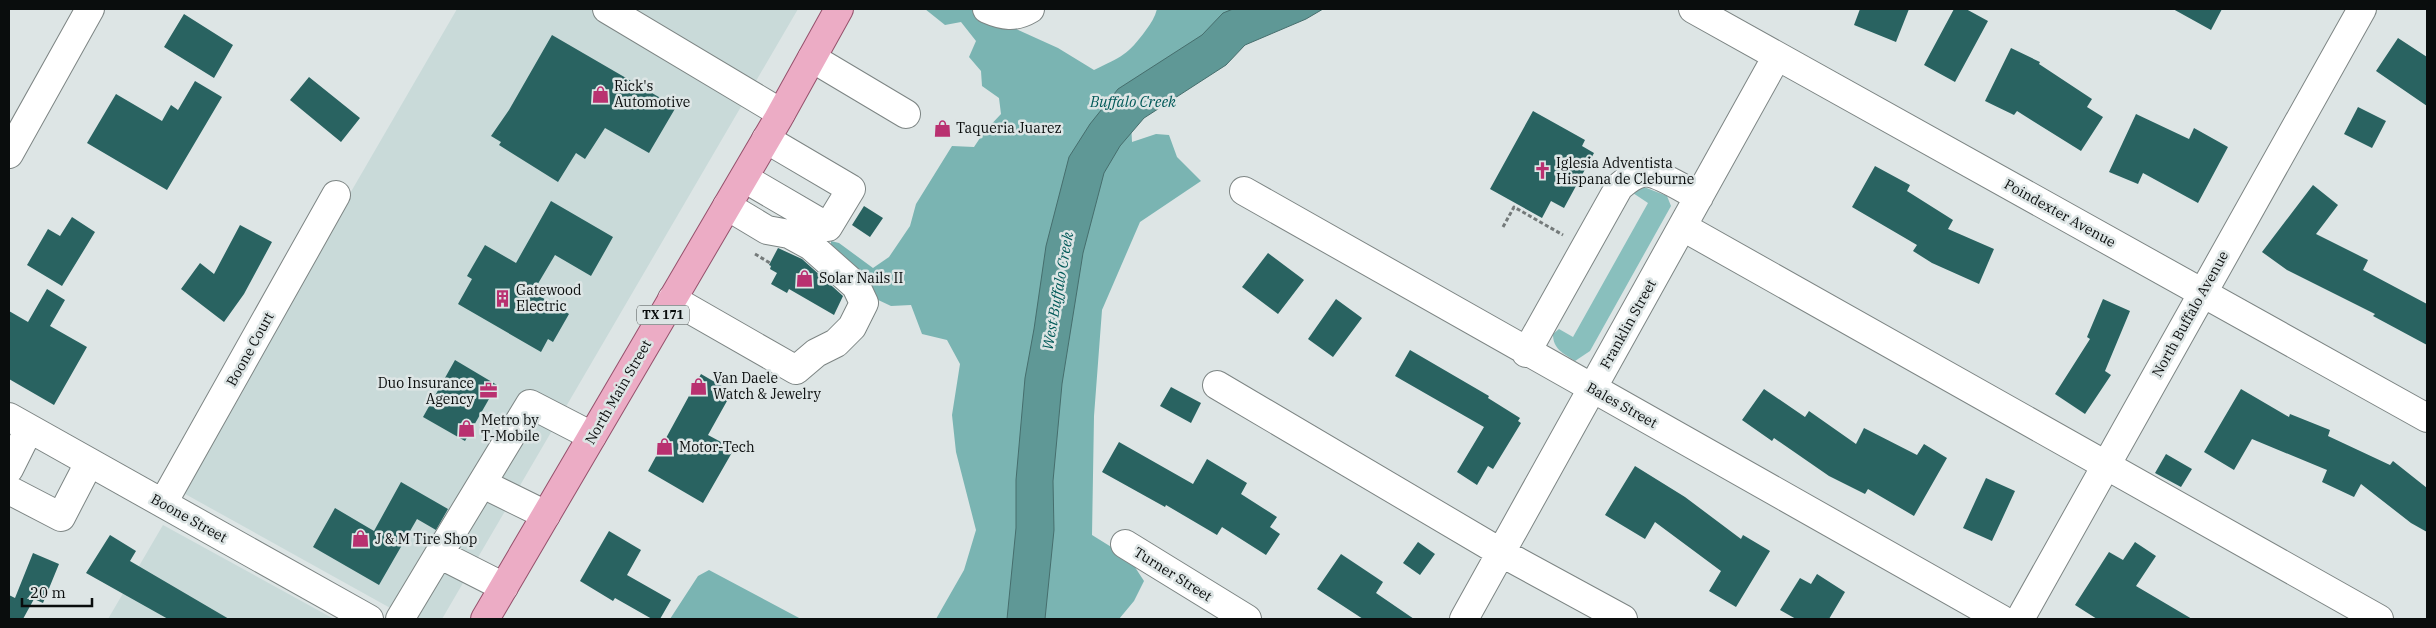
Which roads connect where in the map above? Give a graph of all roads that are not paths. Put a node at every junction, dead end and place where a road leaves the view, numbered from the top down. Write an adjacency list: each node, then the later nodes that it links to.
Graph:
1 (90, 9): 13 (street)
2 (607, 9): 10 (street)
3 (839, 9): 9 (main road, North Main Street / TX 171)
4 (987, 9): 5 (street)
5 (1030, 9)
6 (1693, 9): 8 (street, Poindexter Avenue)
7 (2362, 9): 20 (street, North Buffalo Avenue)
8 (1777, 56): 17 (street, Franklin Street); 20 (street, Poindexter Avenue)
9 (812, 58): 10 (main road, North Main Street / TX 171); 11 (street)
10 (781, 113): 12 (main road, North Main Street / TX 171)
11 (906, 114)
12 (766, 139): 14 (main road, North Main Street / TX 171); 14 (street)
13 (9, 154)
14 (744, 178): 18 (main road, North Main Street / TX 171)
15 (1244, 191): 22 (street, Bales Street)
16 (336, 195): 33 (street, Boone Court)
17 (1699, 197): 19 (street, Franklin Street); 22 (street)
18 (727, 206): 21 (main road, North Main Street / TX 171); 21 (street)
19 (1683, 227): 24 (street, Franklin Street); 29 (street)
20 (2202, 292): 25 (street, Poindexter Avenue); 29 (street, North Buffalo Avenue)
21 (672, 299): 27 (main road, North Main Street / TX 171)
22 (1526, 353): 24 (street, Bales Street)
23 (1217, 385): 36 (street)
24 (1592, 388): 36 (street, Franklin Street); 45 (street, Bales Street)
25 (2427, 418)
26 (19, 423): 28 (street, Boone Street); 30 (street)
27 (592, 436): 31 (street); 34 (main road, North Main Street / TX 171)
28 (89, 463): 32 (street); 33 (street, Boone Street)
29 (2107, 466): 46 (street, North Buffalo Avenue); 47 (street)
30 (9, 469)
31 (483, 484): 34 (street); 37 (street)
32 (9, 490)
33 (163, 503): 39 (street, Boone Street)
34 (546, 515): 38 (main road, North Main Street / TX 171)
35 (1125, 544): 42 (street, Turner Street)
36 (1500, 552): 43 (street, Franklin Street); 44 (street)
37 (439, 554): 38 (street); 40 (street)
38 (504, 587): 41 (main road, North Main Street / TX 171)
39 (369, 619)
40 (400, 619)
41 (485, 619)
42 (1248, 619)
43 (1464, 619)
44 (1623, 619)
45 (2001, 619)
46 (2020, 619)
47 (2379, 619)

